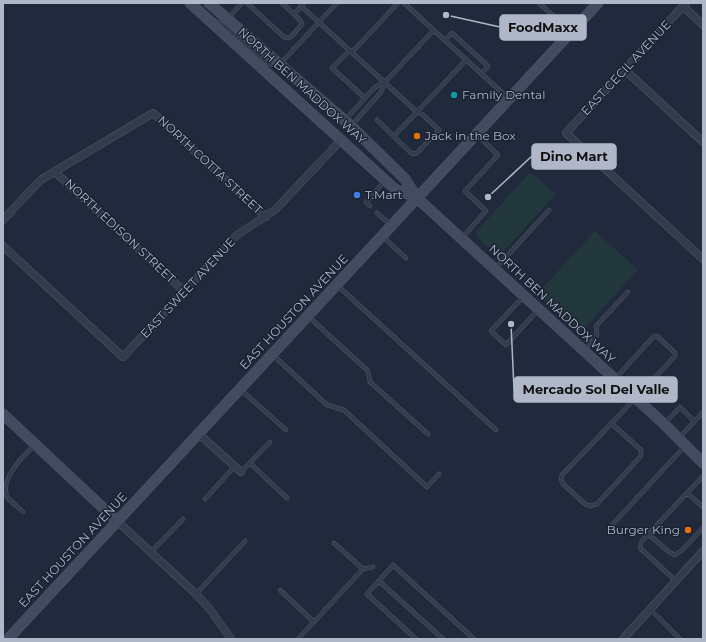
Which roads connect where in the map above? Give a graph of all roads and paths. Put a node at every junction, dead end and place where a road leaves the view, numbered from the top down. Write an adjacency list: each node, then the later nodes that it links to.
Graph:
1 (190, 3): 14 (main road, NORTH BEN MADDOX WAY)
2 (209, 3): 15 (main road, NORTH BEN MADDOX WAY)
3 (242, 3): 15 (lane)
4 (247, 3): 13 (lane)
5 (282, 3): 13 (lane)
6 (337, 3): 16 (lane)
7 (398, 3): 21 (lane)
8 (404, 3): 18 (lane)
9 (539, 3): 19 (lane)
10 (598, 3): 19 (main road, EAST HOUSTON AVENUE)
11 (303, 4): 13 (lane); 16 (lane)
12 (685, 5): 17 (street); 24 (street, EAST CECIL AVENUE)
13 (294, 14)
14 (208, 19): 23 (lane); 34 (main road, NORTH BEN MADDOX WAY)
15 (228, 19): 23 (main road, NORTH BEN MADDOX WAY)
16 (319, 22): 21 (lane); 23 (lane)
17 (703, 25)
18 (434, 30): 20 (lane); 26 (lane)
19 (571, 32): 28 (main road, EAST HOUSTON AVENUE)
20 (445, 40): 22 (lane); 25 (lane)
21 (351, 51): 26 (lane); 27 (lane)
22 (466, 60): 25 (lane); 29 (lane)
23 (280, 64): 31 (main road, NORTH BEN MADDOX WAY)
24 (625, 70): 35 (street); 49 (street, EAST CECIL AVENUE)
25 (481, 74): 28 (lane)
26 (385, 82): 27 (lane); 29 (lane); 31 (lane)
27 (365, 98): 31 (lane)
28 (509, 99): 32 (main road, EAST HOUSTON AVENUE)
29 (417, 112): 33 (lane); 33 (lane)
30 (377, 120): 33 (lane)
31 (348, 123): 38 (main road, NORTH BEN MADDOX WAY)
32 (476, 135): 38 (main road, EAST HOUSTON AVENUE); 46 (lane)
33 (394, 136)
34 (342, 139): 37 (main road, NORTH BEN MADDOX WAY); 42 (street, EAST SWEET AVENUE)
35 (703, 142)
36 (55, 172): 42 (street, NORTH COTTA STREET); 43 (street); 52 (street, NORTH EDISON STREET)
37 (386, 180): 38 (main road, NORTH BEN MADDOX WAY); 39 (lane)
38 (417, 198): 44 (main road, EAST HOUSTON AVENUE); 46 (main road, NORTH BEN MADDOX WAY)
39 (370, 206)
40 (549, 210): 50 (lane)
41 (377, 213): 44 (lane)
42 (266, 217): 52 (street, EAST SWEET AVENUE)
43 (3, 220)
44 (392, 226): 45 (main road, EAST HOUSTON AVENUE)
45 (382, 236): 48 (lane); 51 (main road, EAST HOUSTON AVENUE)
46 (461, 239): 50 (main road, NORTH BEN MADDOX WAY)
47 (3, 246): 52 (street, EAST SWEET AVENUE)
48 (406, 258)
49 (703, 259)
50 (494, 269): 54 (main road, NORTH BEN MADDOX WAY)
51 (337, 285): 56 (main road, EAST HOUSTON AVENUE); 68 (lane)
52 (184, 291)
53 (628, 292): 57 (lane)
54 (523, 296): 55 (main road, NORTH BEN MADDOX WAY); 55 (lane)
55 (538, 310): 57 (main road, NORTH BEN MADDOX WAY)
56 (308, 316): 58 (main road, EAST HOUSTON AVENUE); 70 (lane)
57 (583, 350): 59 (main road, NORTH BEN MADDOX WAY)
58 (272, 355): 60 (main road, EAST HOUSTON AVENUE); 78 (lane)
59 (614, 380): 61 (main road, NORTH BEN MADDOX WAY); 61 (lane)
60 (240, 389): 67 (lane); 69 (main road, EAST HOUSTON AVENUE)
61 (636, 399): 65 (lane); 66 (main road, NORTH BEN MADDOX WAY)
62 (703, 412): 64 (lane)
63 (3, 414): 73 (main road)
64 (694, 421): 66 (lane); 72 (lane)
65 (611, 423): 65 (lane)
66 (664, 424): 72 (main road, NORTH BEN MADDOX WAY)
67 (286, 430)
68 (496, 430)
69 (199, 434): 76 (street); 86 (main road, EAST HOUSTON AVENUE)
70 (428, 434)
71 (270, 442): 75 (lane)
72 (682, 442): 74 (main road, NORTH BEN MADDOX WAY); 87 (lane)
73 (35, 444): 84 (lane); 86 (main road)
74 (700, 458)
75 (250, 463): 77 (lane); 81 (lane)
76 (235, 466): 77 (street); 82 (lane)
77 (241, 472)
78 (439, 474)
79 (703, 476): 80 (lane)
80 (687, 493): 83 (lane); 89 (lane)
81 (287, 498)
82 (205, 499)
83 (703, 508)
84 (23, 512)
85 (183, 519): 93 (lane)
86 (117, 521): 93 (street); 102 (main road, EAST HOUSTON AVENUE)
87 (613, 524)
88 (703, 528): 89 (lane)
89 (648, 534): 97 (lane)
90 (245, 541): 99 (lane)
91 (334, 543): 95 (lane)
92 (703, 551): 97 (street)
93 (150, 552): 99 (street)
94 (373, 567): 95 (lane)
95 (363, 569): 101 (lane)
96 (379, 581): 105 (lane); 106 (lane); 107 (lane)
97 (676, 581): 100 (street)
98 (280, 590): 101 (lane)
99 (196, 594): 103 (street)
100 (650, 610): 108 (street); 109 (lane)
101 (314, 622): 104 (lane)
102 (8, 639)
103 (231, 639)
104 (298, 639)
105 (416, 639)
106 (443, 639)
107 (474, 639)
108 (623, 639)
109 (680, 639)

